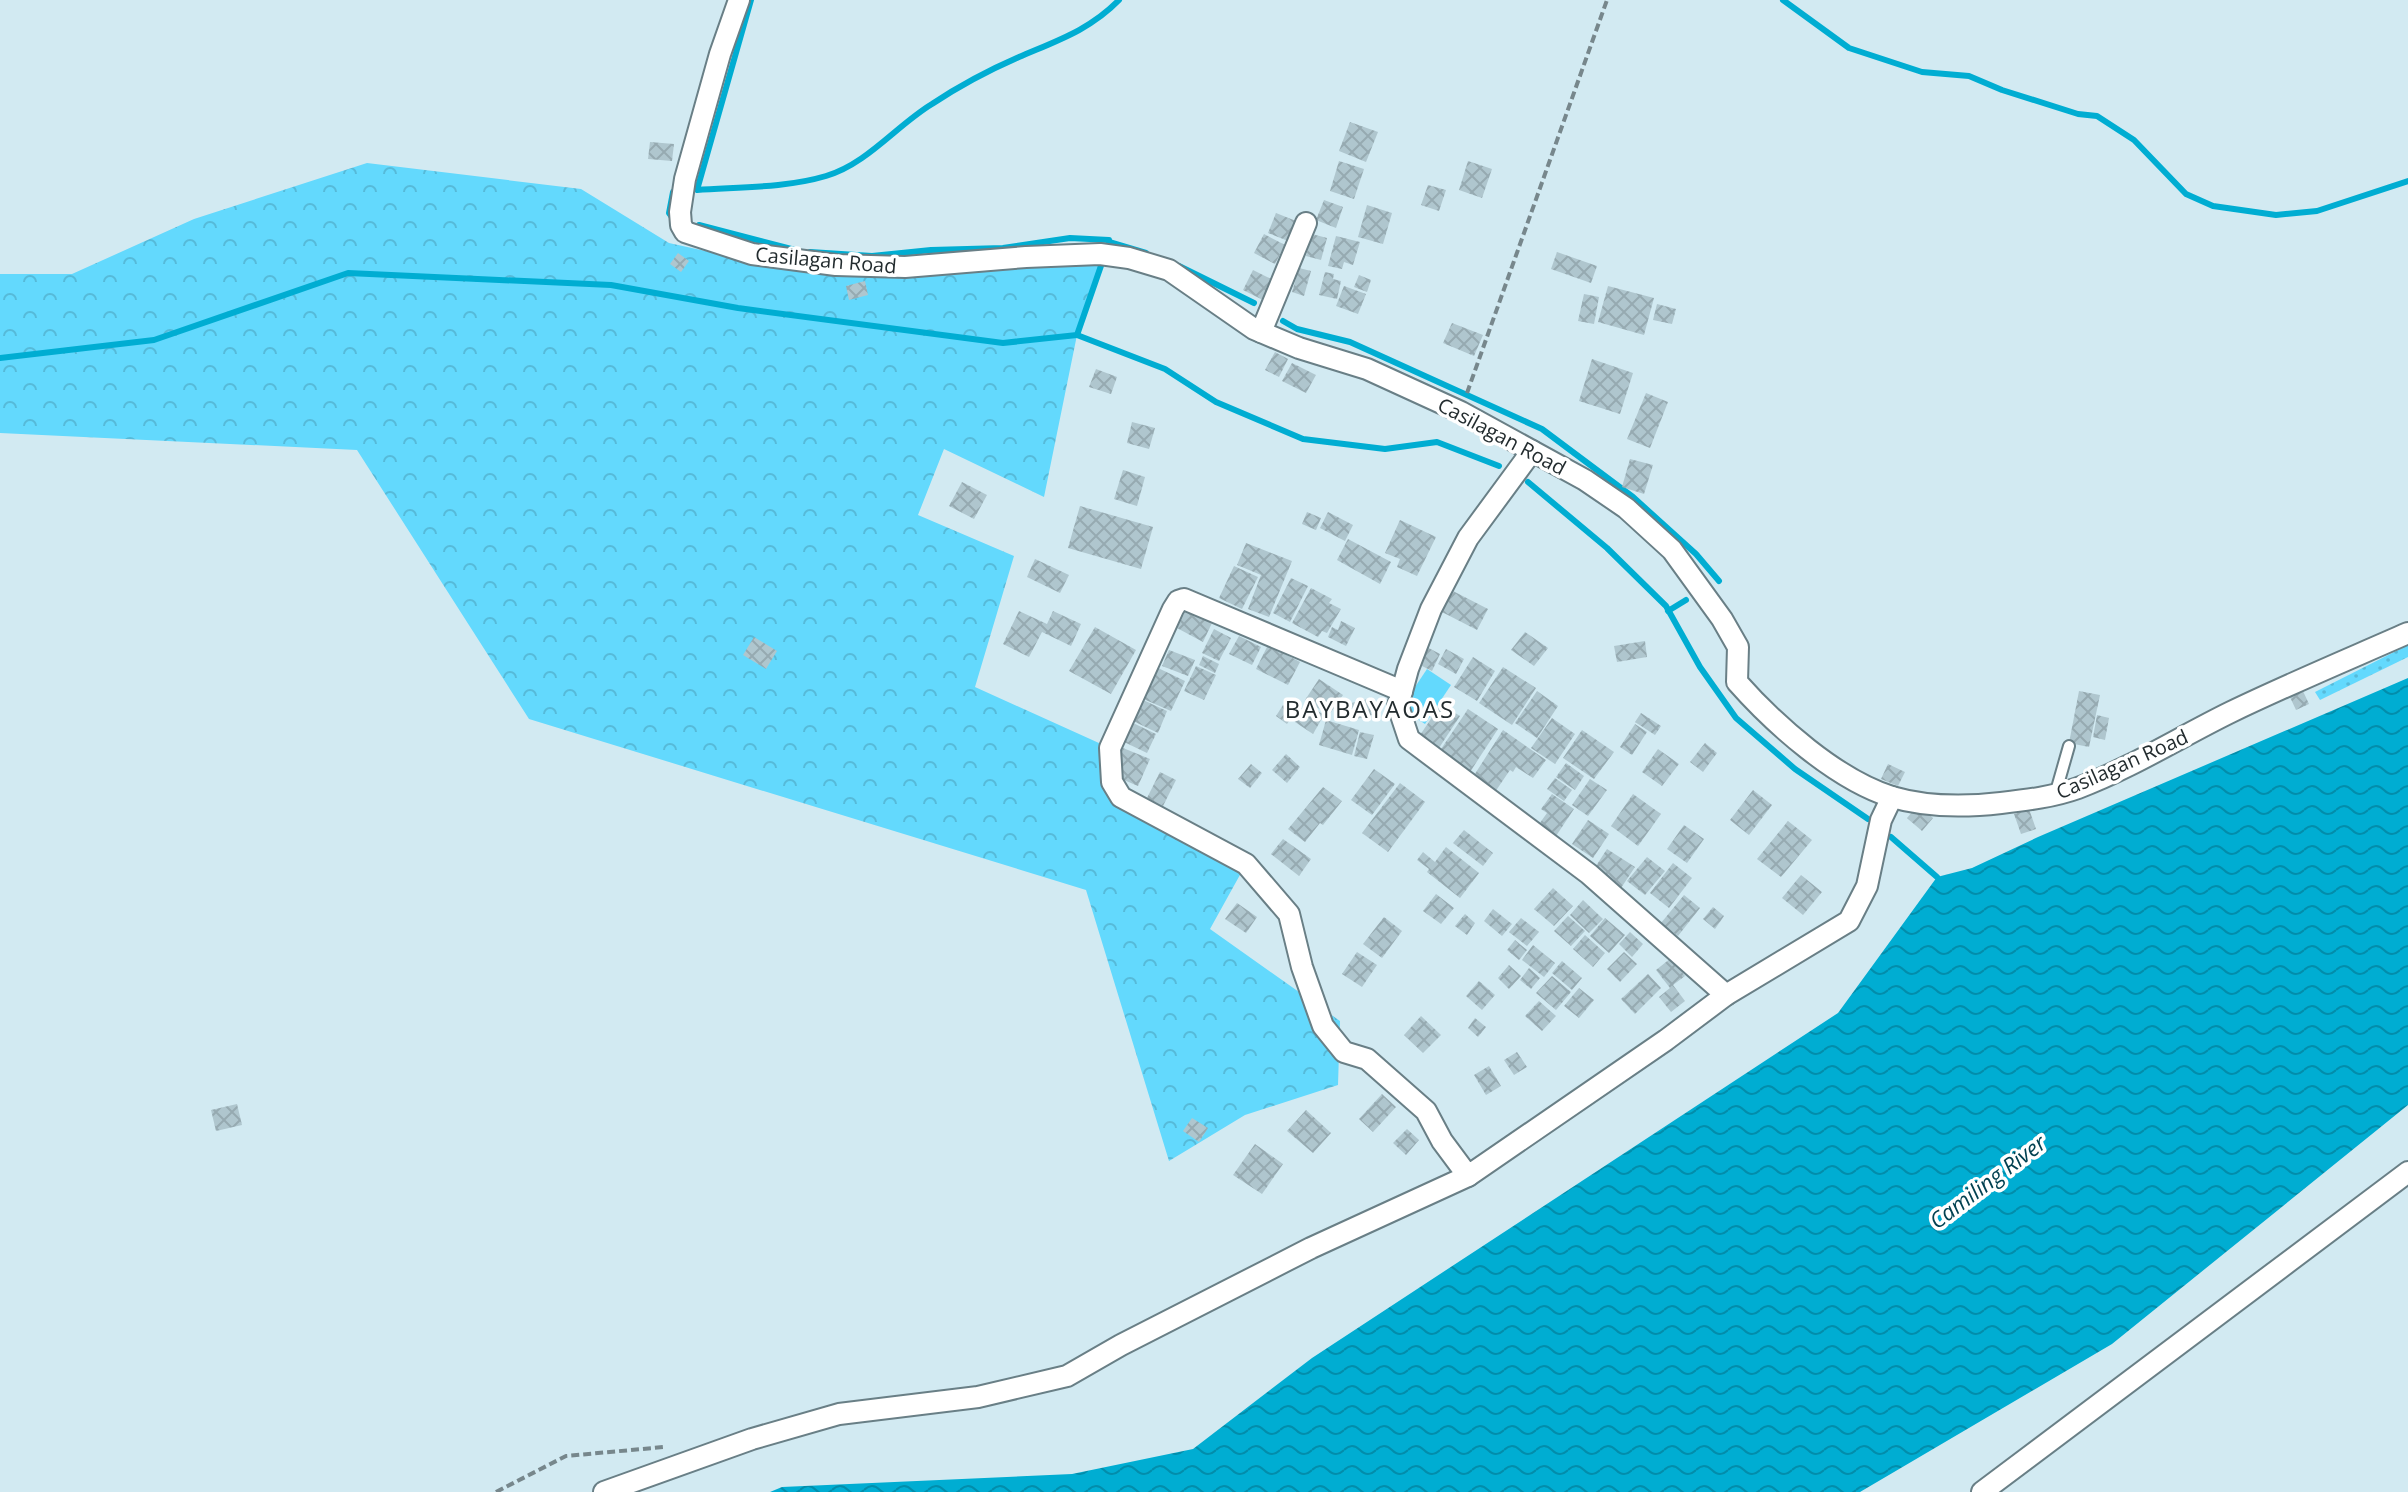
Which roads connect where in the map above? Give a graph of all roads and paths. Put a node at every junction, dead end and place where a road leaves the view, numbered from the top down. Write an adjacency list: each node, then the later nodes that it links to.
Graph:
1 (739, 0): 4 (street, Casilagan Road)
2 (1607, 0): 5 (path)
3 (1306, 223): 4 (street)
4 (1261, 332): 5 (street, Casilagan Road)
5 (1461, 412): 6 (street, Casilagan Road)
6 (1532, 451): 8 (street); 11 (street, Casilagan Road)
7 (2408, 633): 10 (street, Casilagan Road)
8 (1402, 691): 12 (street); 14 (street)
9 (2069, 746): 10 (lane)
10 (2055, 795): 11 (street, Casilagan Road)
11 (1892, 797): 12 (street)
12 (1726, 995): 14 (street)
13 (2408, 1172): 18 (street)
14 (1468, 1176): 17 (street)
15 (675, 1446): 16 (path)
16 (496, 1492)
17 (604, 1492)
18 (1982, 1492)

